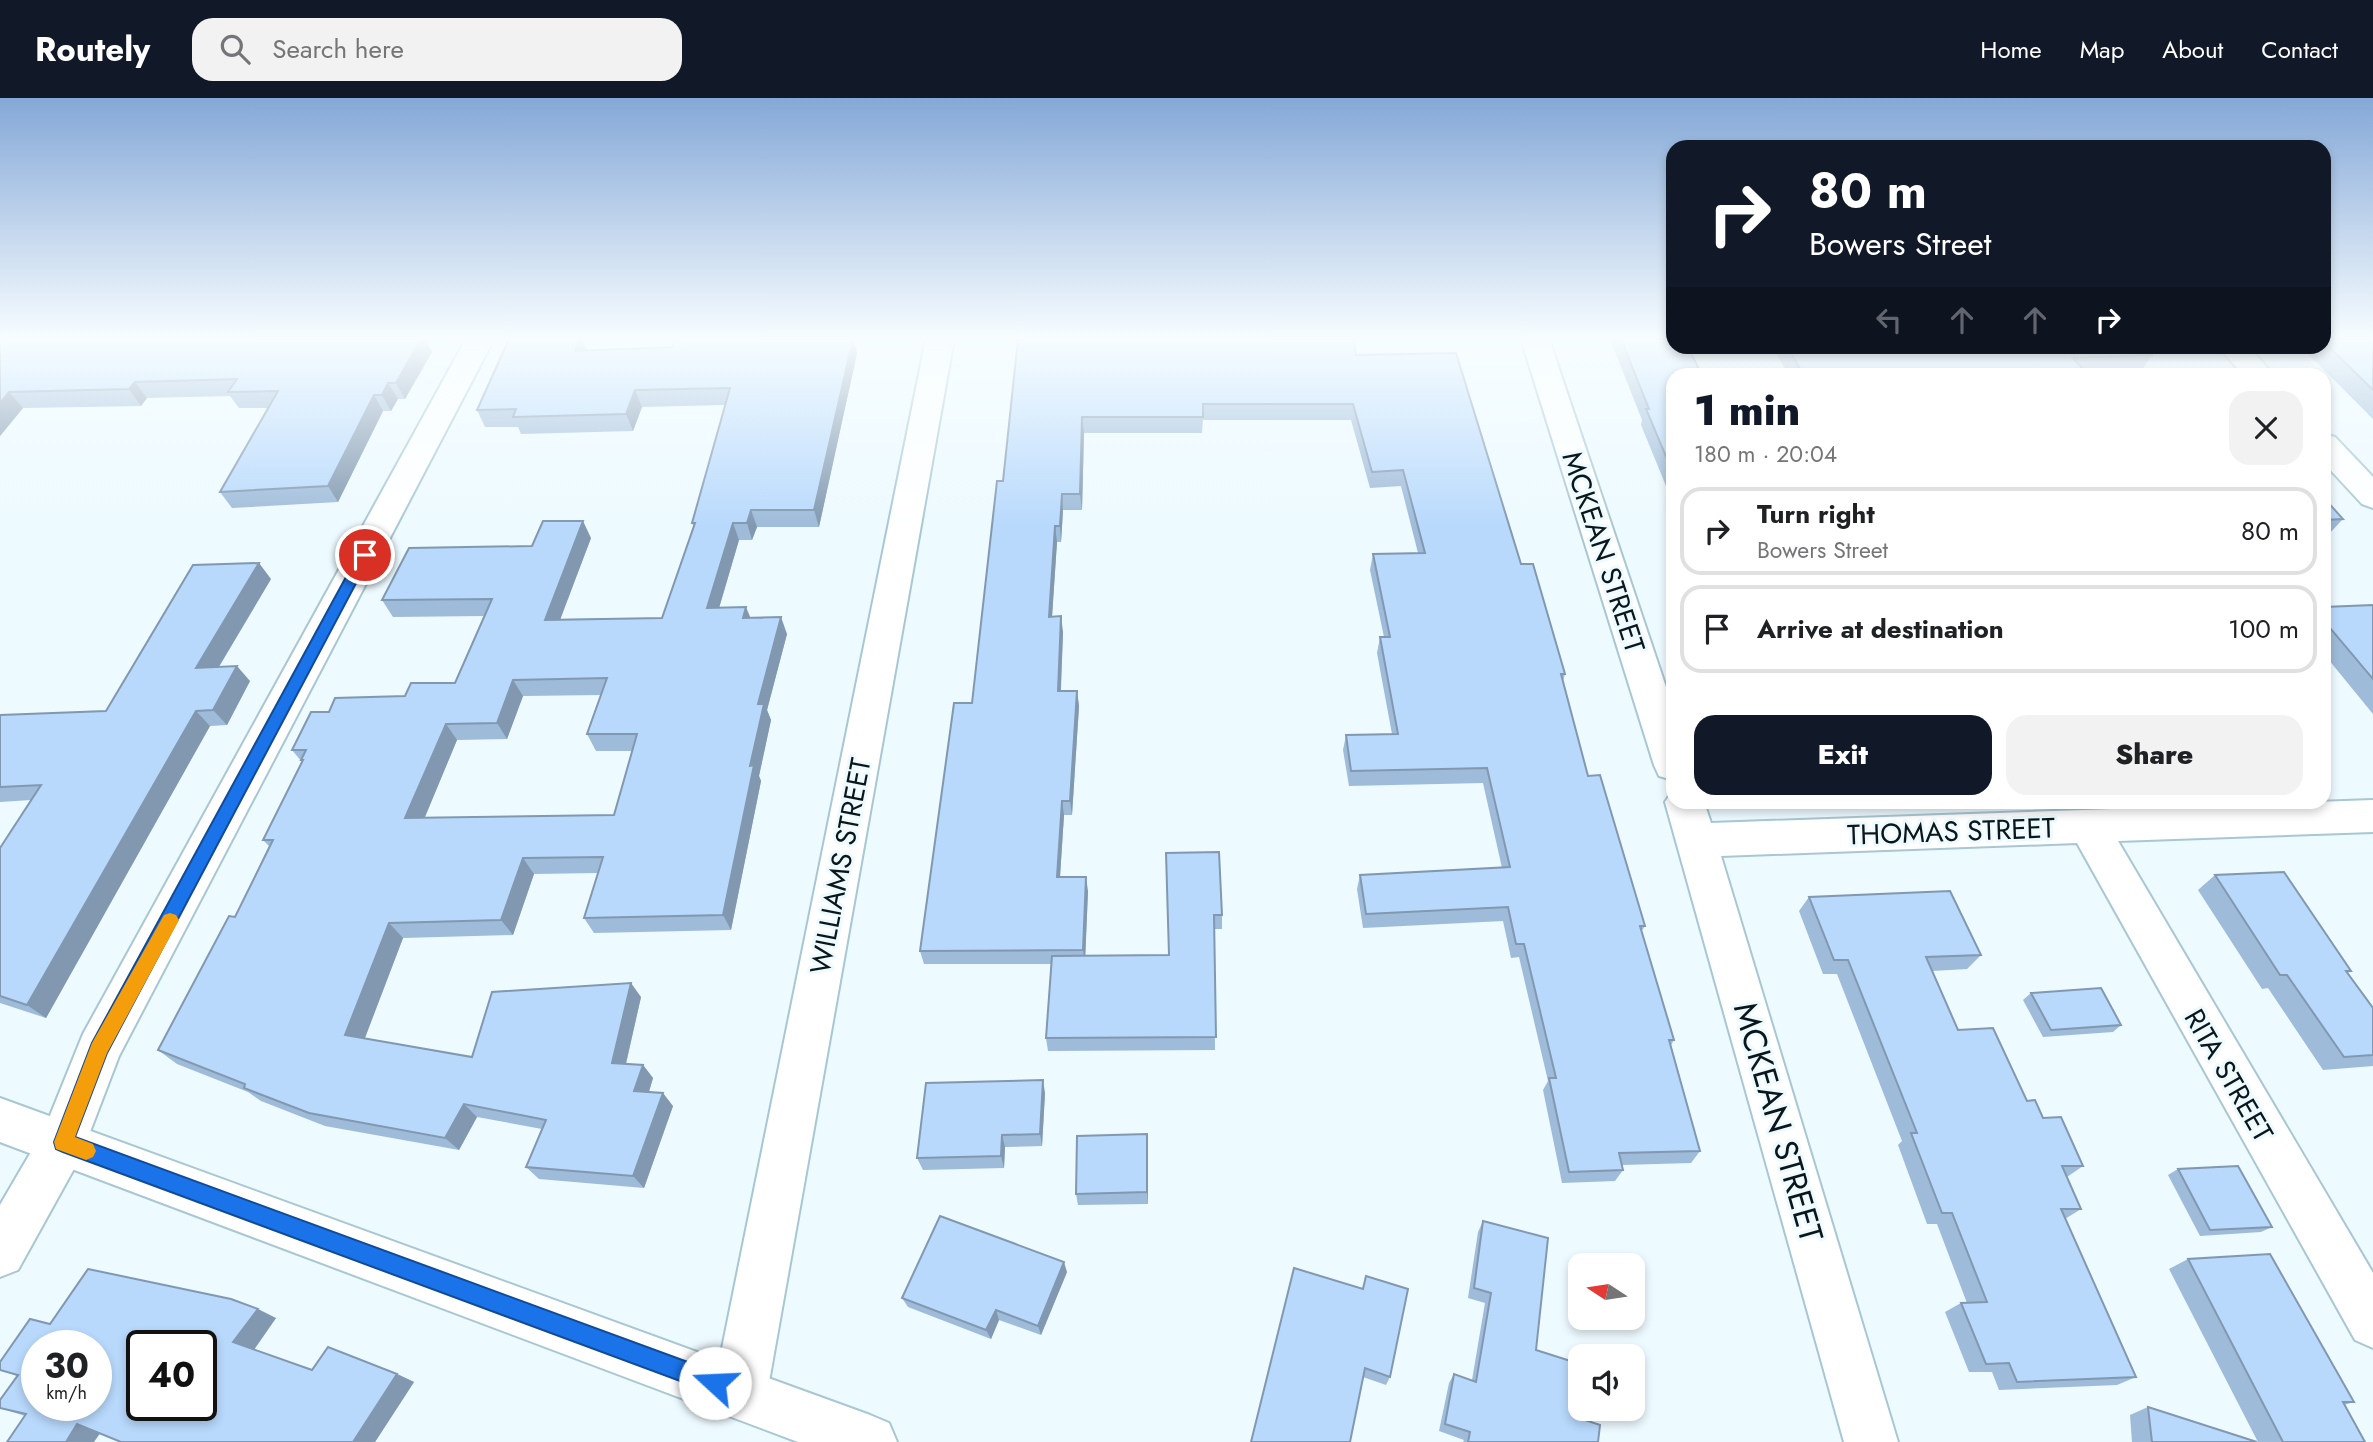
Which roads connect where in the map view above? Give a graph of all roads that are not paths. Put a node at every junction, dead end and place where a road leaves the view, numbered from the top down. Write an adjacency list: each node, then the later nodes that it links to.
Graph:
1 (446, 402): 11 (street)
2 (928, 402): 14 (street, WILLIAMS STREET)
3 (1555, 402): 6 (street, MCKEAN STREET)
4 (2331, 452): 5 (street)
5 (2373, 497)
6 (1666, 743)
7 (2373, 816): 9 (street, THOMAS STREET)
8 (1691, 821): 9 (street, THOMAS STREET); 16 (street, MCKEAN STREET)
9 (2088, 826): 13 (street, RITA STREET)
10 (0, 1120): 11 (street)
11 (63, 1142): 12 (street); 14 (street)
12 (0, 1252)
13 (2373, 1322)
14 (740, 1393): 15 (street)
15 (870, 1442)
16 (1871, 1442)

